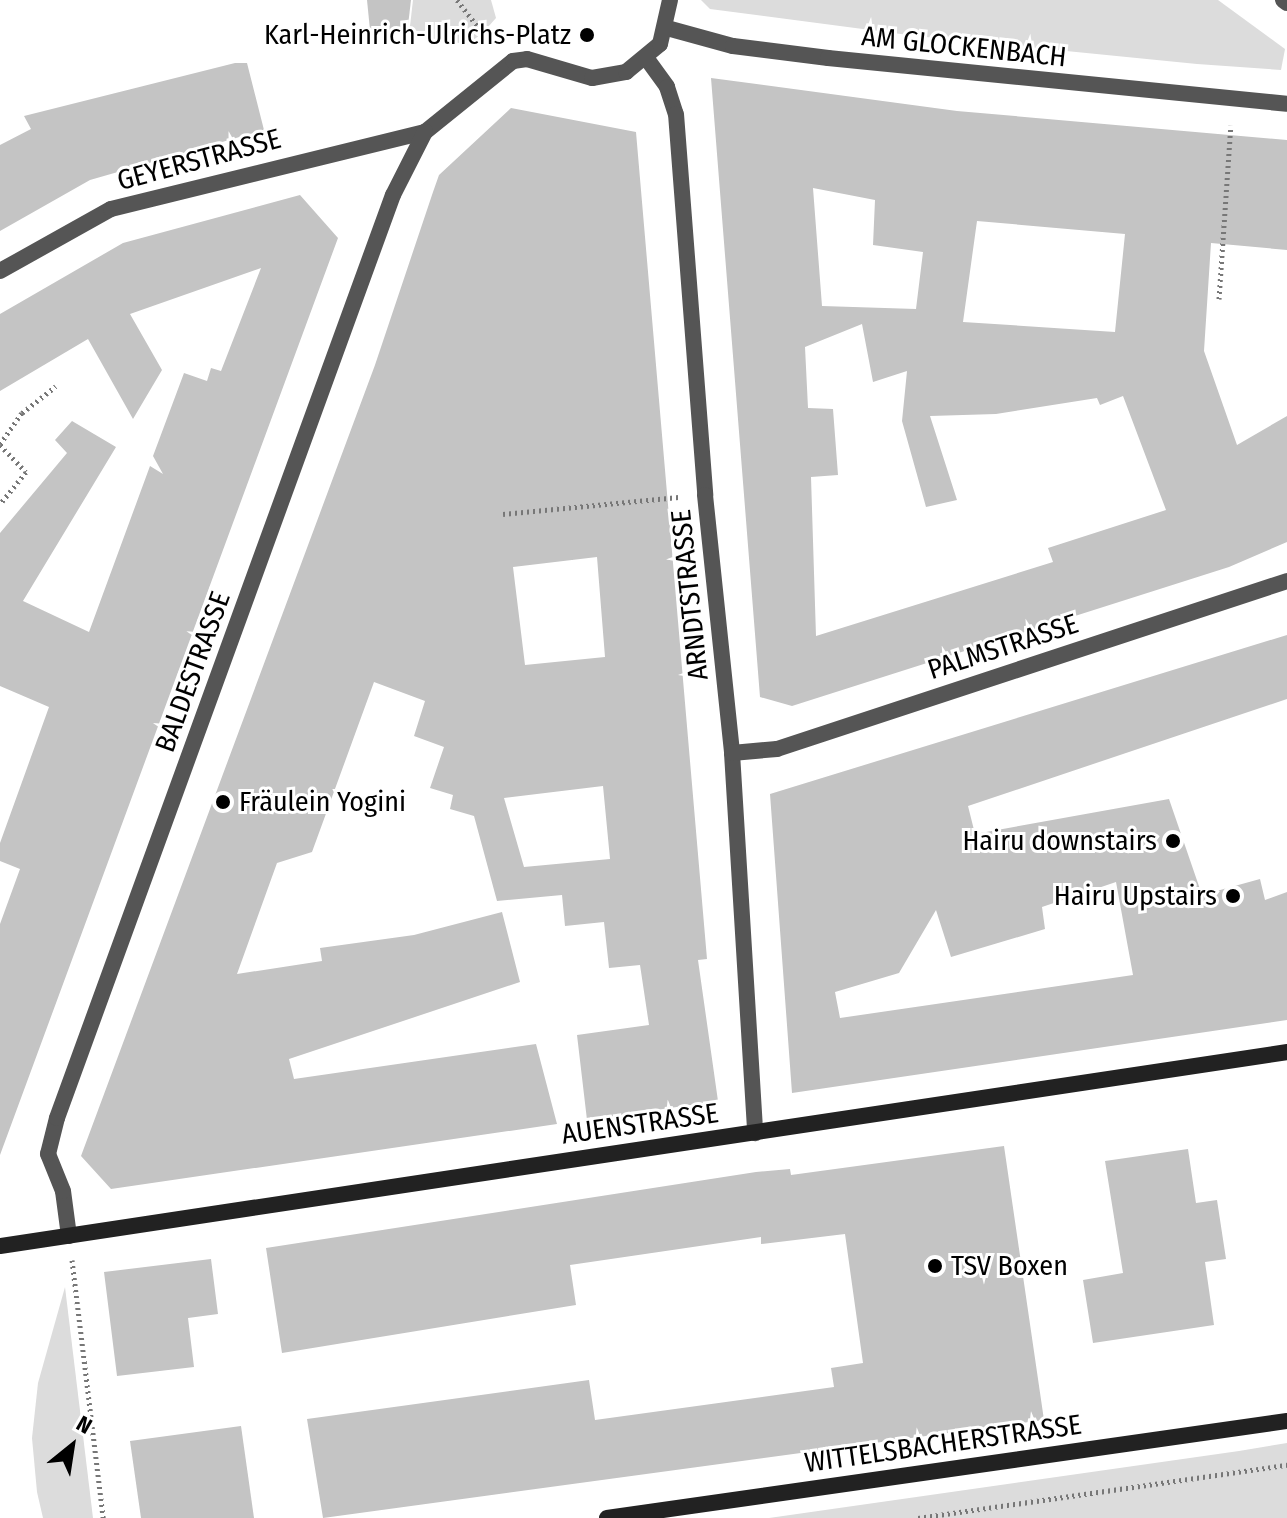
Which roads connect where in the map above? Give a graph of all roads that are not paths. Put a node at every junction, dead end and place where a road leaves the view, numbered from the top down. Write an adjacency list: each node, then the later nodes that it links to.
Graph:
1 (670, 0): 2 (street)
2 (667, 28): 3 (street); 4 (street, AM GLOCKENBACH)
3 (647, 59): 5 (street); 8 (street, ARNDTSTRASSE)
4 (1287, 104)
5 (425, 132): 6 (street, GEYERSTRASSE); 11 (street, BALDESTRASSE)
6 (0, 271)
7 (1287, 581): 8 (street, PALMSTRASSE)
8 (732, 753): 10 (street, ARNDTSTRASSE)
9 (1287, 1052): 10 (main road, AUENSTRASSE)
10 (755, 1133): 11 (main road, AUENSTRASSE)
11 (69, 1236): 12 (main road, AUENSTRASSE)
12 (0, 1246)
13 (1287, 1421): 14 (main road, WITTELSBACHERSTRASSE)
14 (607, 1518)

